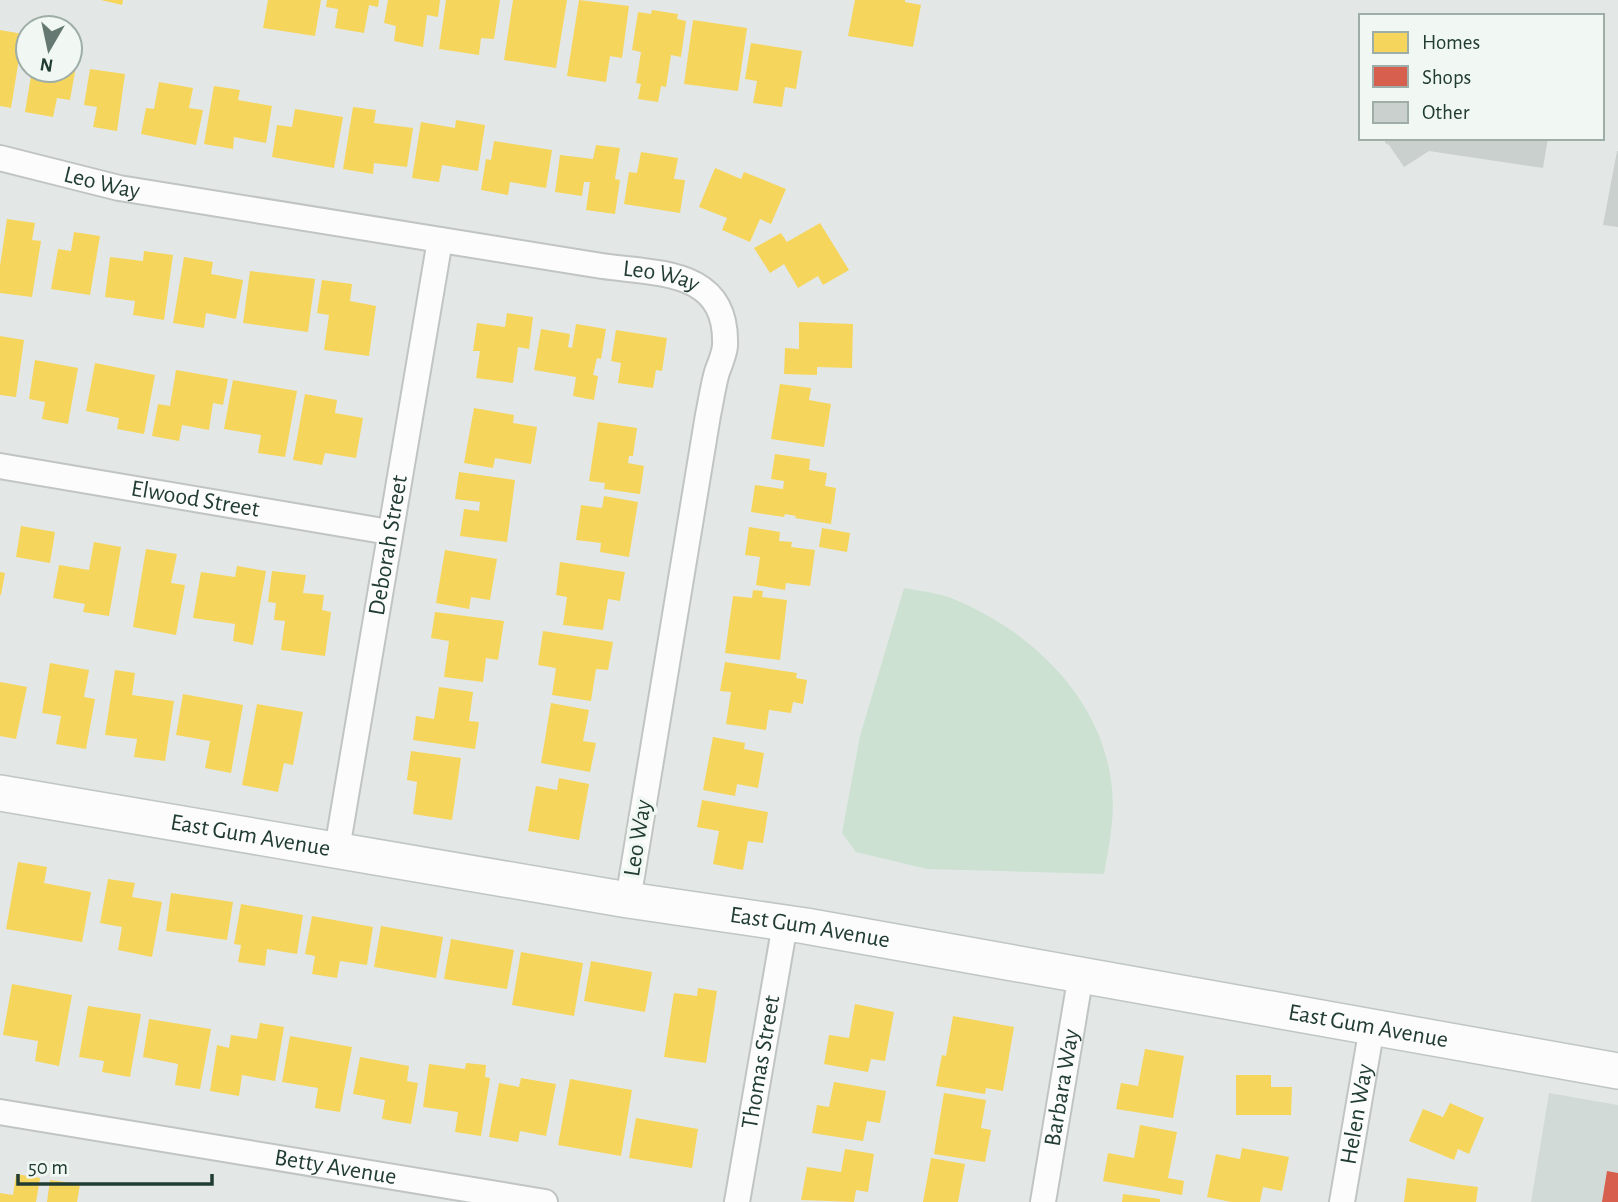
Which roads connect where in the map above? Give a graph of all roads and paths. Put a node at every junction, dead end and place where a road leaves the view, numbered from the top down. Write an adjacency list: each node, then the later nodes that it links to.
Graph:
1 (0, 158): 2 (street, Leo Way)
2 (440, 240): 4 (street, Deborah Street); 7 (street, Leo Way)
3 (0, 466): 4 (street, Elwood Street)
4 (390, 532): 6 (street, Deborah Street)
5 (0, 793): 6 (street, East Gum Avenue)
6 (337, 849): 7 (street, East Gum Avenue)
7 (628, 900): 8 (street, East Gum Avenue)
8 (785, 924): 9 (street, East Gum Avenue); 14 (street, Thomas Street)
9 (1081, 974): 10 (street, East Gum Avenue); 15 (street, Barbara Way)
10 (1372, 1027): 11 (street, East Gum Avenue); 16 (street, Helen Way)
11 (1618, 1071)
12 (0, 1112): 13 (street, Betty Avenue)
13 (545, 1202)
14 (737, 1202)
15 (1043, 1202)
16 (1342, 1202)

